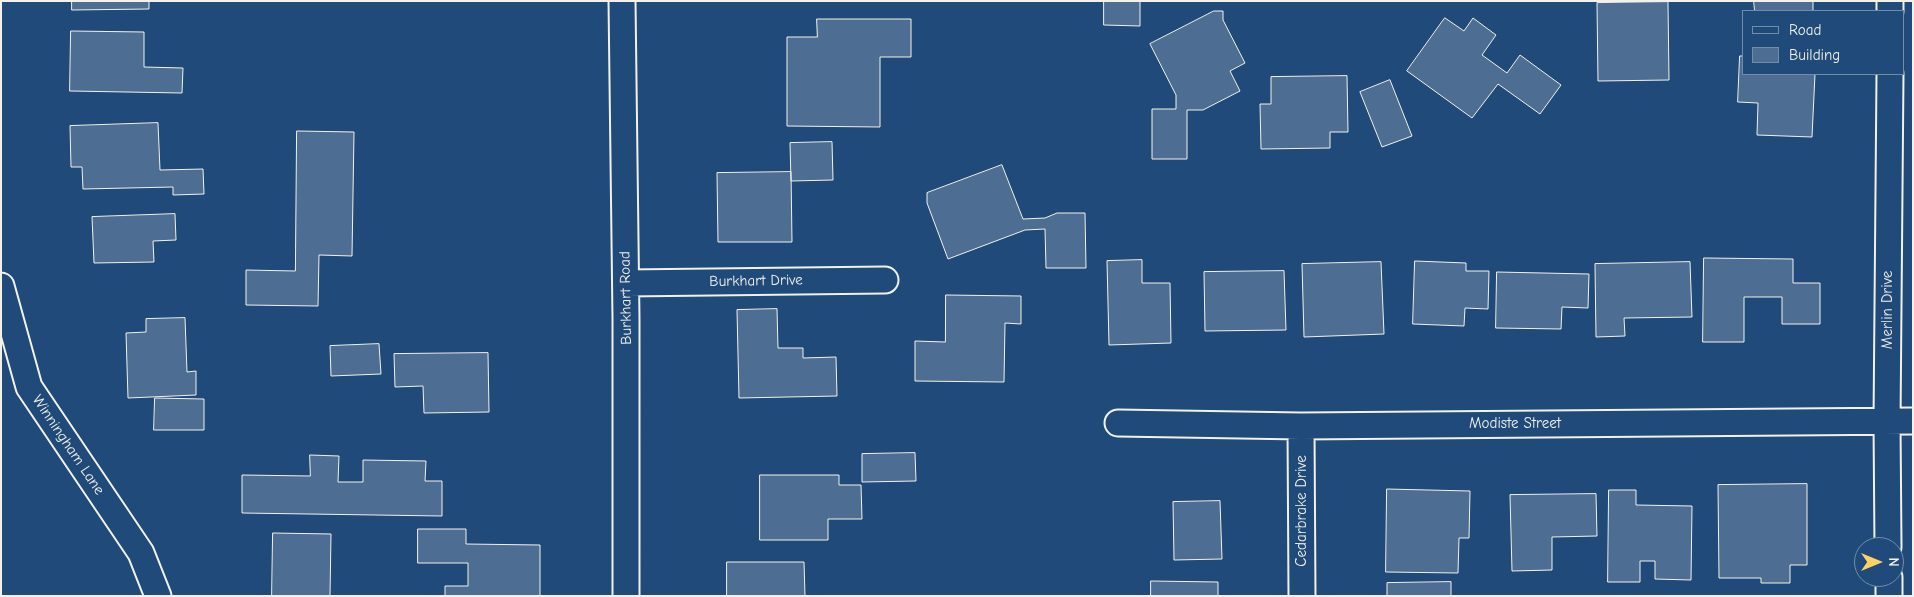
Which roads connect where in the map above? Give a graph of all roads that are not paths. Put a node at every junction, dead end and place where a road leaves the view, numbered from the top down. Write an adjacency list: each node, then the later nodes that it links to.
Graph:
1 (622, 1): 4 (street, Burkhart Road)
2 (1890, 75): 6 (street, Merlin Drive)
3 (885, 280): 4 (street, Burkhart Drive)
4 (626, 283): 12 (street, Burkhart Road)
5 (1, 286): 11 (street, Winningham Lane)
6 (1887, 422): 7 (street, Modiste Street); 9 (street, Modiste Street); 10 (street, Merlin Drive)
7 (1913, 422)
8 (1118, 423): 9 (street, Modiste Street)
9 (1301, 426): 13 (street, Cedarbrake Drive)
10 (1888, 537)
11 (158, 596)
12 (626, 596)
13 (1302, 596)

